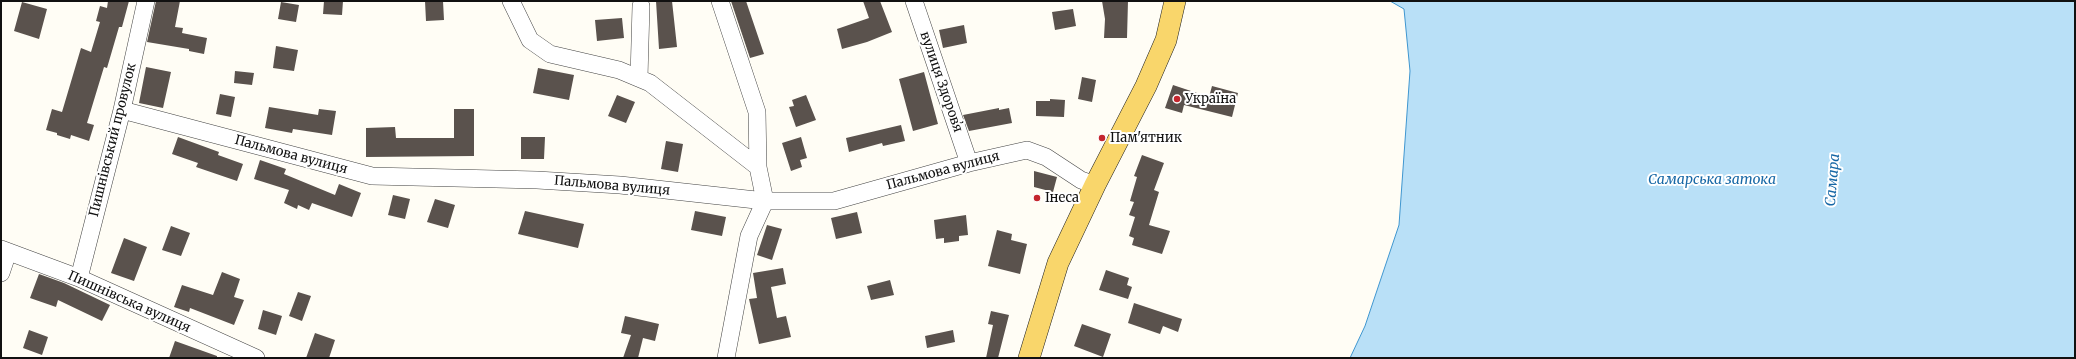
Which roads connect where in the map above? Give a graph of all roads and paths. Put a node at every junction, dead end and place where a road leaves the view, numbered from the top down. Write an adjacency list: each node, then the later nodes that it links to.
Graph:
1 (146, 1): 8 (street, Пишнівський провулок)
2 (511, 1): 7 (street)
3 (720, 1): 10 (street)
4 (914, 1): 9 (street, вулиця Здоровʼя)
5 (1175, 1): 11 (main road)
6 (641, 6): 7 (street)
7 (639, 78): 10 (street)
8 (122, 110): 12 (street, Пальмова вулиця); 15 (street, Пишнівський провулок)
9 (969, 163): 11 (street, Пальмова вулиця); 12 (street, Пальмова вулиця)
10 (758, 167): 12 (street)
11 (1095, 185): 18 (main road)
12 (765, 201): 17 (street)
13 (4, 251): 14 (street); 15 (street, Пишнівська вулиця)
14 (1, 273)
15 (79, 278): 16 (street, Пишнівська вулиця)
16 (256, 358)
17 (726, 358)
18 (1029, 358)

